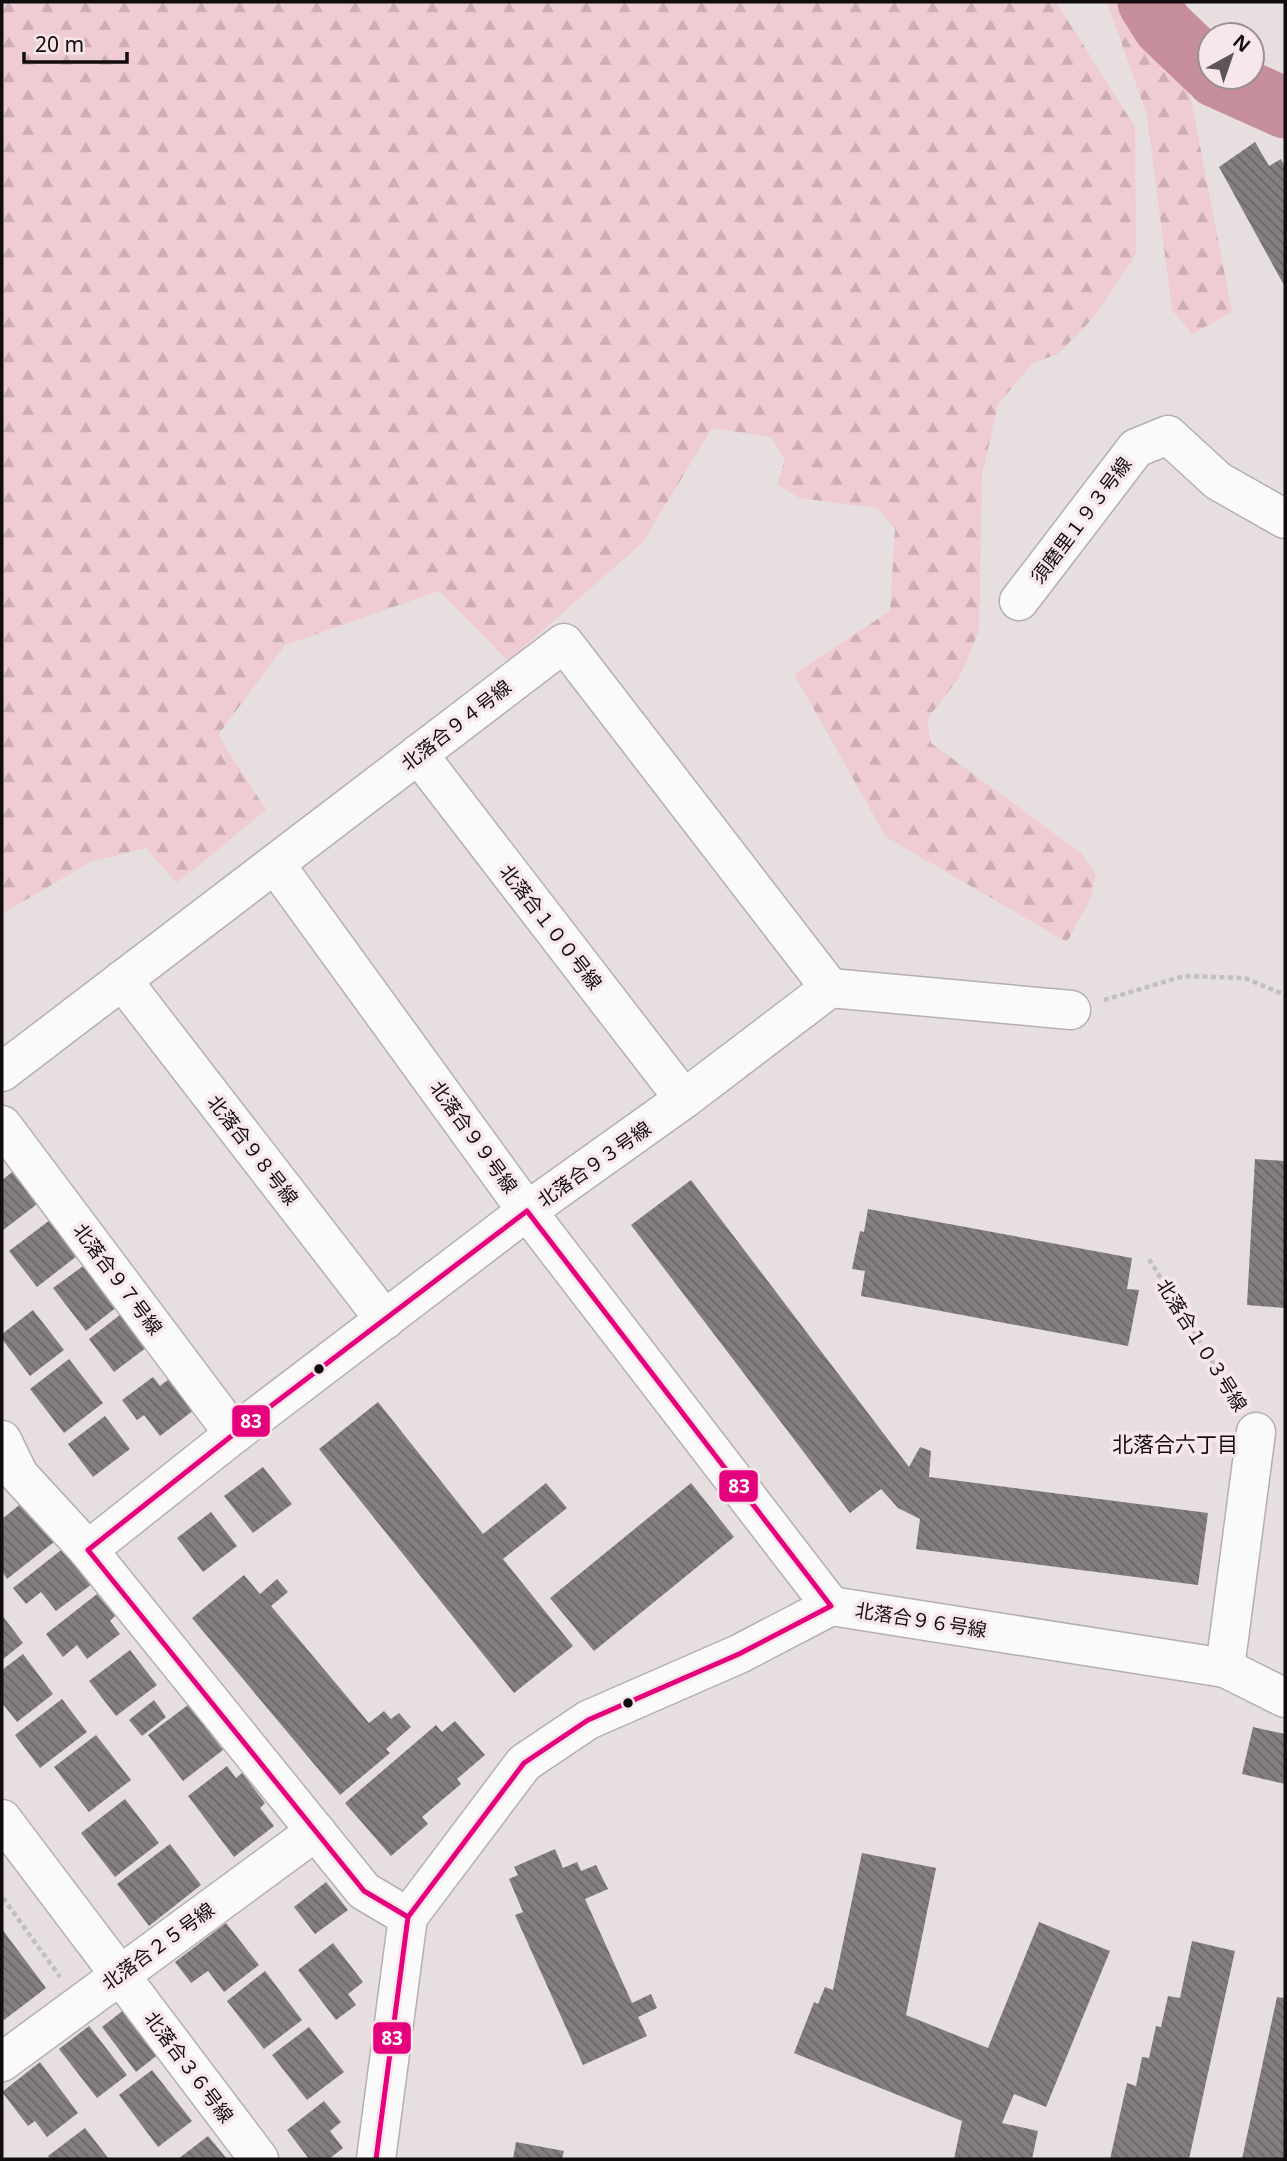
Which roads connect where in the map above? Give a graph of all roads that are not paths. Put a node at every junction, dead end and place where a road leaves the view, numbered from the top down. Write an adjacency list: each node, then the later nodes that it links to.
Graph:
1 (1285, 519): 2 (street, 須磨里１９３号線)
2 (1019, 601)
3 (418, 754): 4 (street, 北落合９４号線); 6 (street, 北落合９４号線); 9 (street, 北落合１００号線)
4 (275, 864): 5 (street, 北落合９４号線); 11 (street, 北落合９９号線)
5 (122, 980): 8 (street, 北落合９４号線); 12 (street, 北落合９８号線)
6 (830, 988): 7 (street); 9 (street, 北落合９３号線)
7 (1070, 1010)
8 (2, 1073)
9 (684, 1099): 11 (street, 北落合９３号線)
10 (2, 1125): 14 (street, 北落合９７号線)
11 (527, 1211): 12 (street, 北落合９３号線); 18 (street, 北落合９９号線)
12 (384, 1320): 14 (street, 北落合９３号線)
13 (1256, 1432): 19 (street)
14 (234, 1434): 17 (street, 北落合９３号線)
15 (2, 1440): 16 (street)
16 (10, 1482): 17 (street)
17 (88, 1550): 22 (street)
18 (831, 1606): 19 (street, 北落合９６号線); 23 (street, 北落合９６号線)
19 (1225, 1668): 20 (street, 北落合９６号線)
20 (1285, 1698)
21 (2, 1819): 24 (street, 北落合３６号線)
22 (316, 1832): 23 (street); 24 (street, 北落合２５号線)
23 (408, 1917): 27 (street)
24 (118, 1975): 25 (street, 北落合２５号線); 26 (street, 北落合３６号線)
25 (2, 2062)
26 (259, 2159)
27 (376, 2159)

